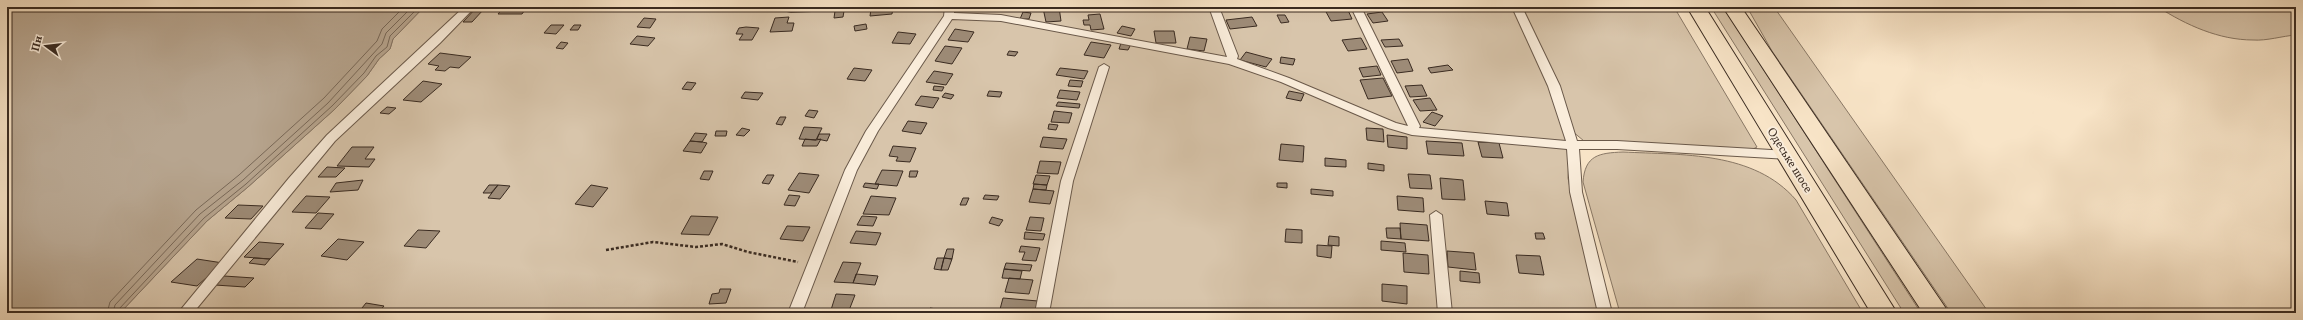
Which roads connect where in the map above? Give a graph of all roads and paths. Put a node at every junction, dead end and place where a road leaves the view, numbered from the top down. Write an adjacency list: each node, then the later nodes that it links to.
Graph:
1 (470, 7): 18 (lane)
2 (832, 7): 8 (lane)
3 (1214, 7): 10 (lane)
4 (1356, 7): 12 (lane)
5 (1517, 7): 13 (lane)
6 (1696, 7): 14 (highway, Одеське шосе)
7 (1732, 7): 24 (highway)
8 (791, 9)
9 (949, 11): 10 (lane); 17 (lane)
10 (1231, 61): 12 (lane)
11 (1104, 67): 20 (lane)
12 (1412, 131): 13 (lane)
13 (1574, 146): 14 (lane); 22 (lane)
14 (1788, 155): 23 (highway, Одеське шосе)
15 (1436, 215): 21 (lane)
16 (606, 250): 17 (path)
17 (814, 266): 19 (lane)
18 (185, 313)
19 (795, 313)
20 (1042, 313)
21 (1445, 313)
22 (1605, 313)
23 (1884, 313)
24 (1936, 313)

